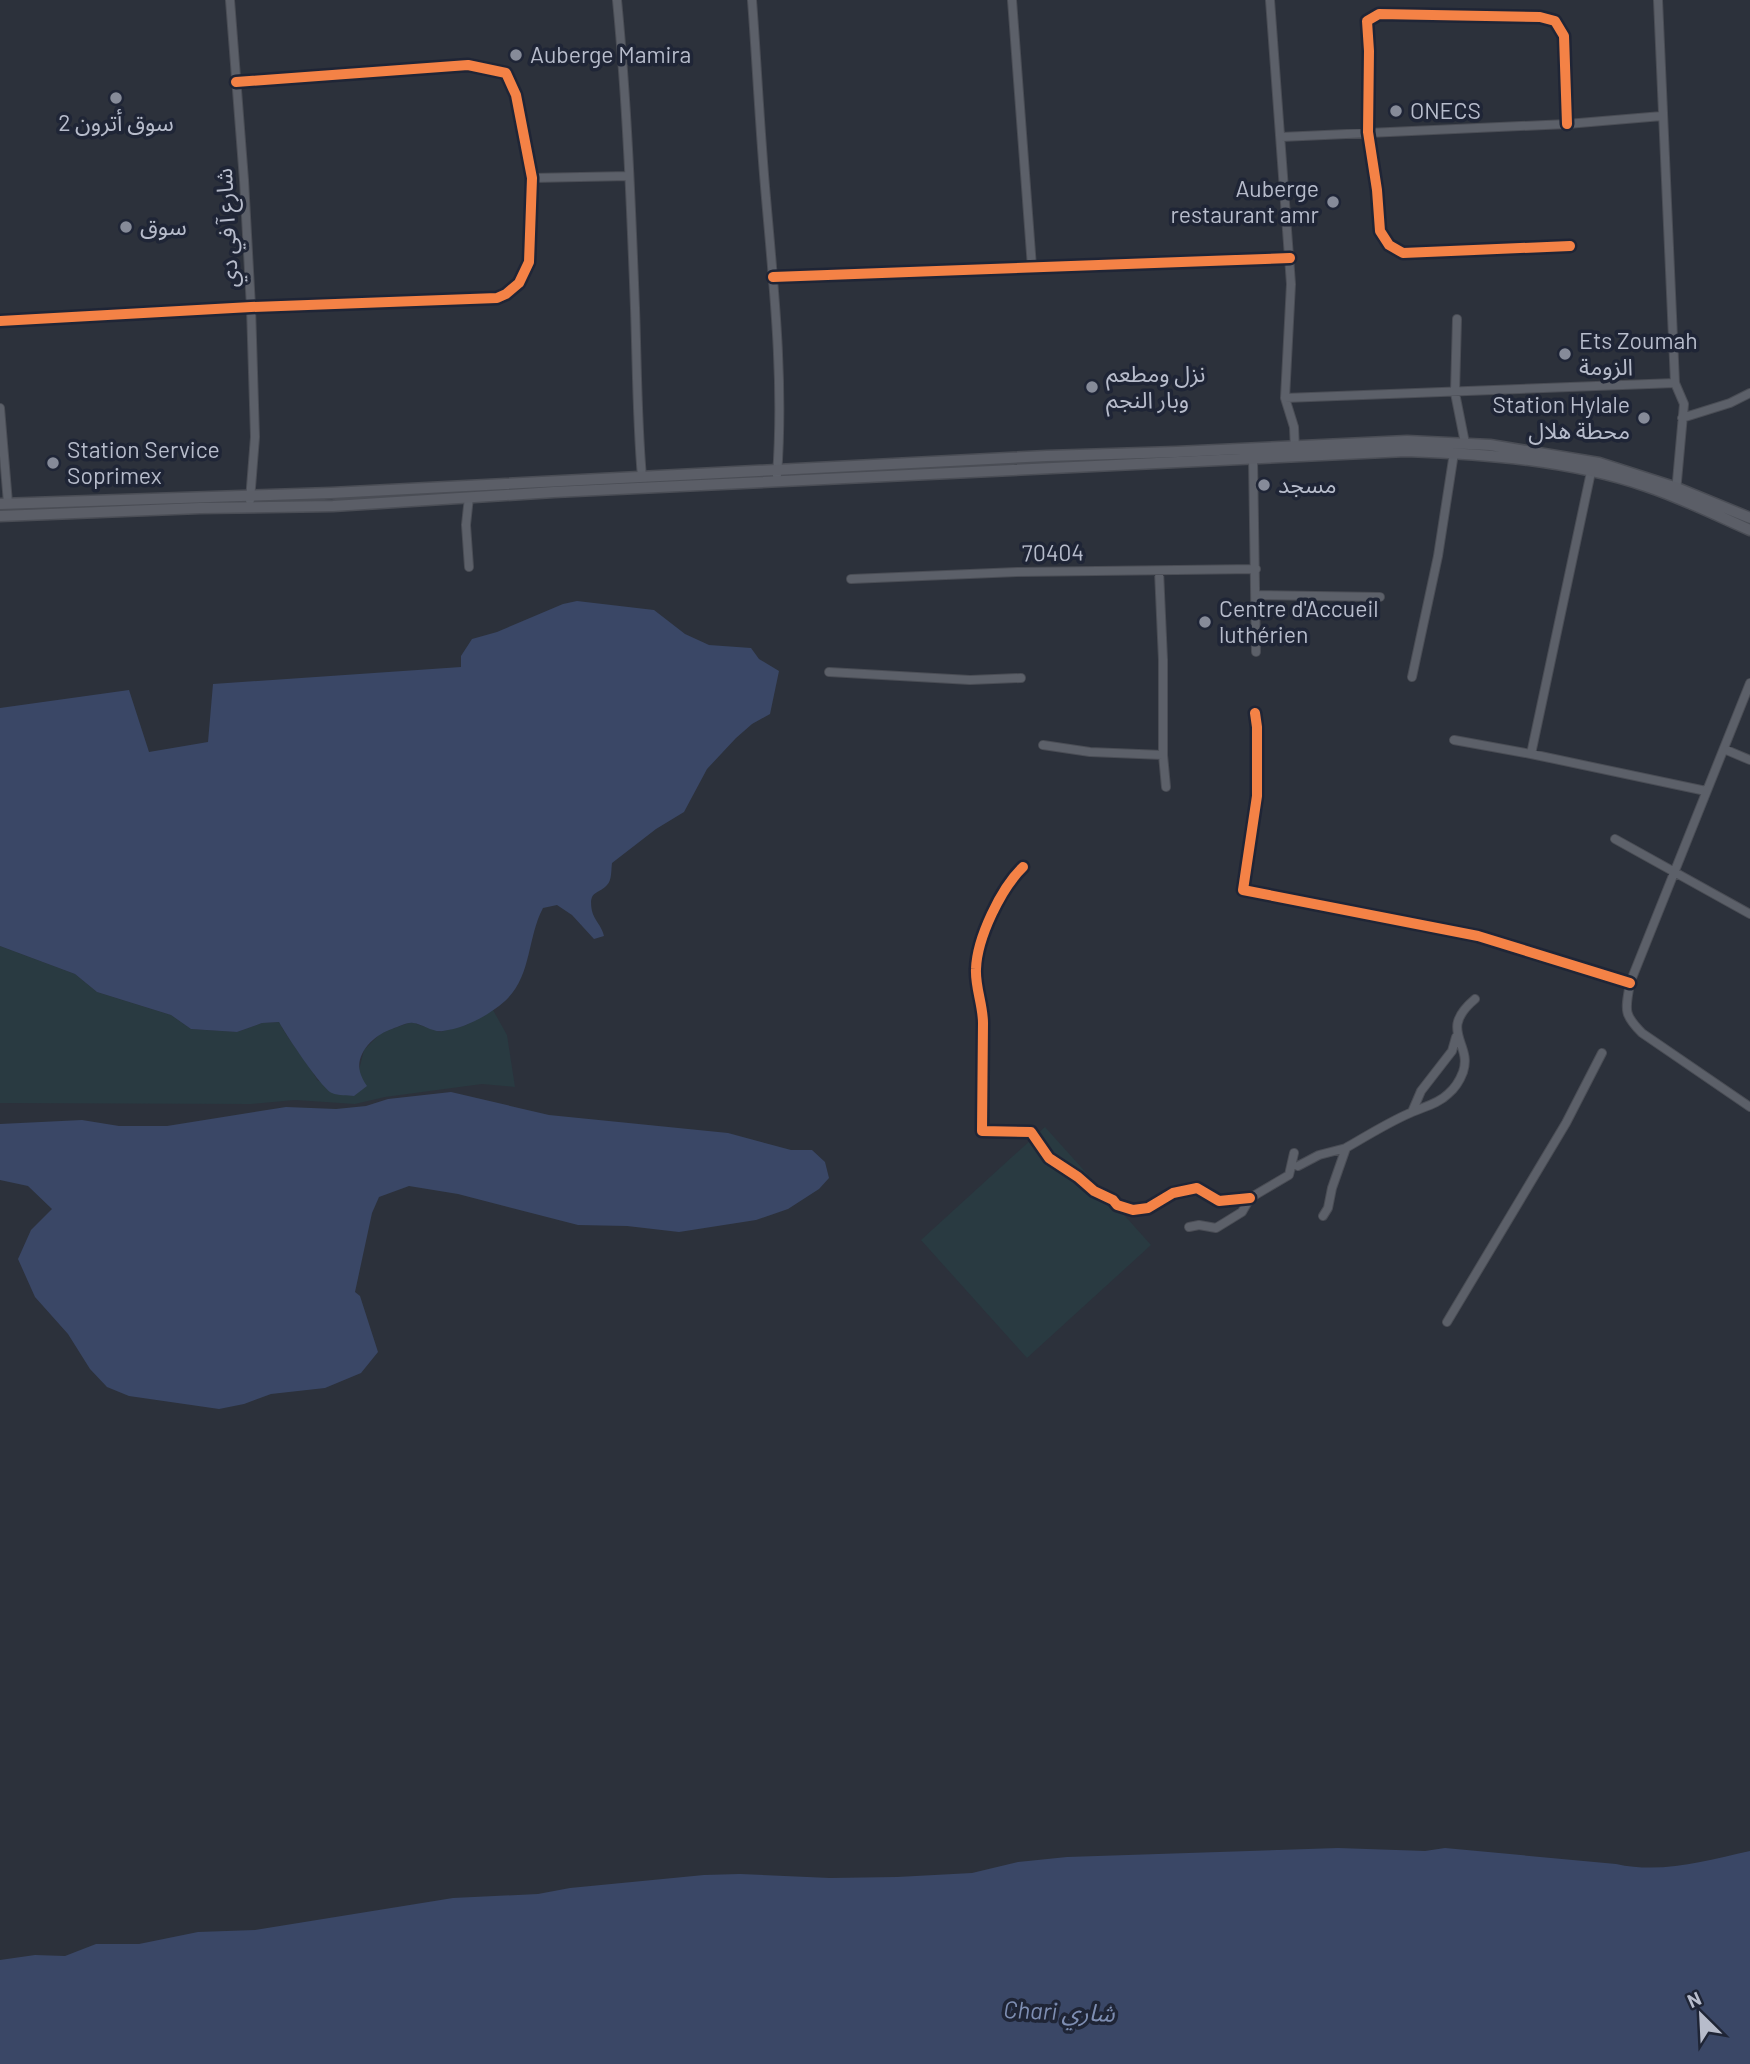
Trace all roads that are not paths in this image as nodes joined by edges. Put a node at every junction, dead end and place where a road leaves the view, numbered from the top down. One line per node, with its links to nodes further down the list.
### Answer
1 (230, 0): 7 (street, شارع آ في دي)
2 (617, 0): 12 (street)
3 (752, 0): 17 (street)
4 (1012, 0): 16 (street)
5 (1270, 0): 11 (street)
6 (1658, 0): 8 (street)
7 (236, 82): 13 (street); 18 (street, شارع آ في دي)
8 (1662, 116): 9 (street); 21 (street)
9 (1567, 124): 10 (street); 10 (street)
10 (1368, 132): 11 (street); 14 (street)
11 (1281, 137): 15 (street)
12 (629, 176): 13 (street); 33 (street)
13 (532, 178): 18 (street)
14 (1570, 246)
15 (1290, 258): 16 (street); 24 (street)
16 (1032, 267): 17 (street)
17 (773, 277): 32 (street)
18 (251, 307): 20 (street); 35 (street, شارع آ في دي)
19 (1457, 319): 22 (street)
20 (0, 321)
21 (1675, 383): 22 (street); 26 (street)
22 (1455, 393): 24 (street); 27 (street)
23 (1750, 393): 26 (street)
24 (1285, 398): 28 (street)
25 (0, 408): 37 (street)
26 (1682, 418): 34 (street)
27 (1465, 443): 28 (main road); 34 (main road)
28 (1295, 451): 29 (main road); 30 (main road); 32 (main road)
29 (1454, 453): 31 (main road); 50 (street)
30 (1253, 458): 32 (main road); 43 (street)
31 (1591, 471): 34 (main road); 57 (street)
32 (777, 475): 33 (main road); 36 (main road)
33 (642, 477): 35 (main road)
34 (1676, 492): 40 (main road); 41 (main road)
35 (250, 496): 37 (main road); 38 (street, شارع آ في دي)
36 (469, 497): 38 (main road); 42 (street)
37 (4, 504)
38 (250, 509): 39 (main road)
39 (0, 516)
40 (1750, 518)
41 (1750, 530)
42 (469, 567)
43 (1256, 569): 44 (street, 70404); 46 (street)
44 (1159, 571): 45 (street, 70404); 58 (street)
45 (851, 579)
46 (1256, 595): 47 (street); 48 (street)
47 (1380, 597)
48 (1256, 652)
49 (829, 672): 51 (street)
50 (1412, 677)
51 (1021, 678)
52 (1750, 684): 56 (street)
53 (1255, 713): 66 (street)
54 (1454, 740): 57 (street)
55 (1043, 745): 58 (street)
56 (1724, 749): 59 (street); 61 (street)
57 (1531, 754): 61 (street)
58 (1163, 755): 60 (street)
59 (1750, 760)
60 (1166, 787)
61 (1706, 791): 64 (street)
62 (1615, 839): 64 (street)
63 (1023, 867): 75 (street)
64 (1674, 872): 65 (street); 66 (street)
65 (1750, 914)
66 (1630, 983): 70 (street)
67 (1475, 999): 68 (street)
68 (1457, 1035): 71 (street); 71 (street)
69 (1602, 1053): 78 (street)
70 (1750, 1107)
71 (1412, 1112): 72 (street)
72 (1343, 1149): 74 (street); 76 (street)
73 (1294, 1153): 75 (street)
74 (1298, 1166)
75 (1250, 1198): 77 (street)
76 (1323, 1216)
77 (1189, 1227)
78 (1447, 1322)

